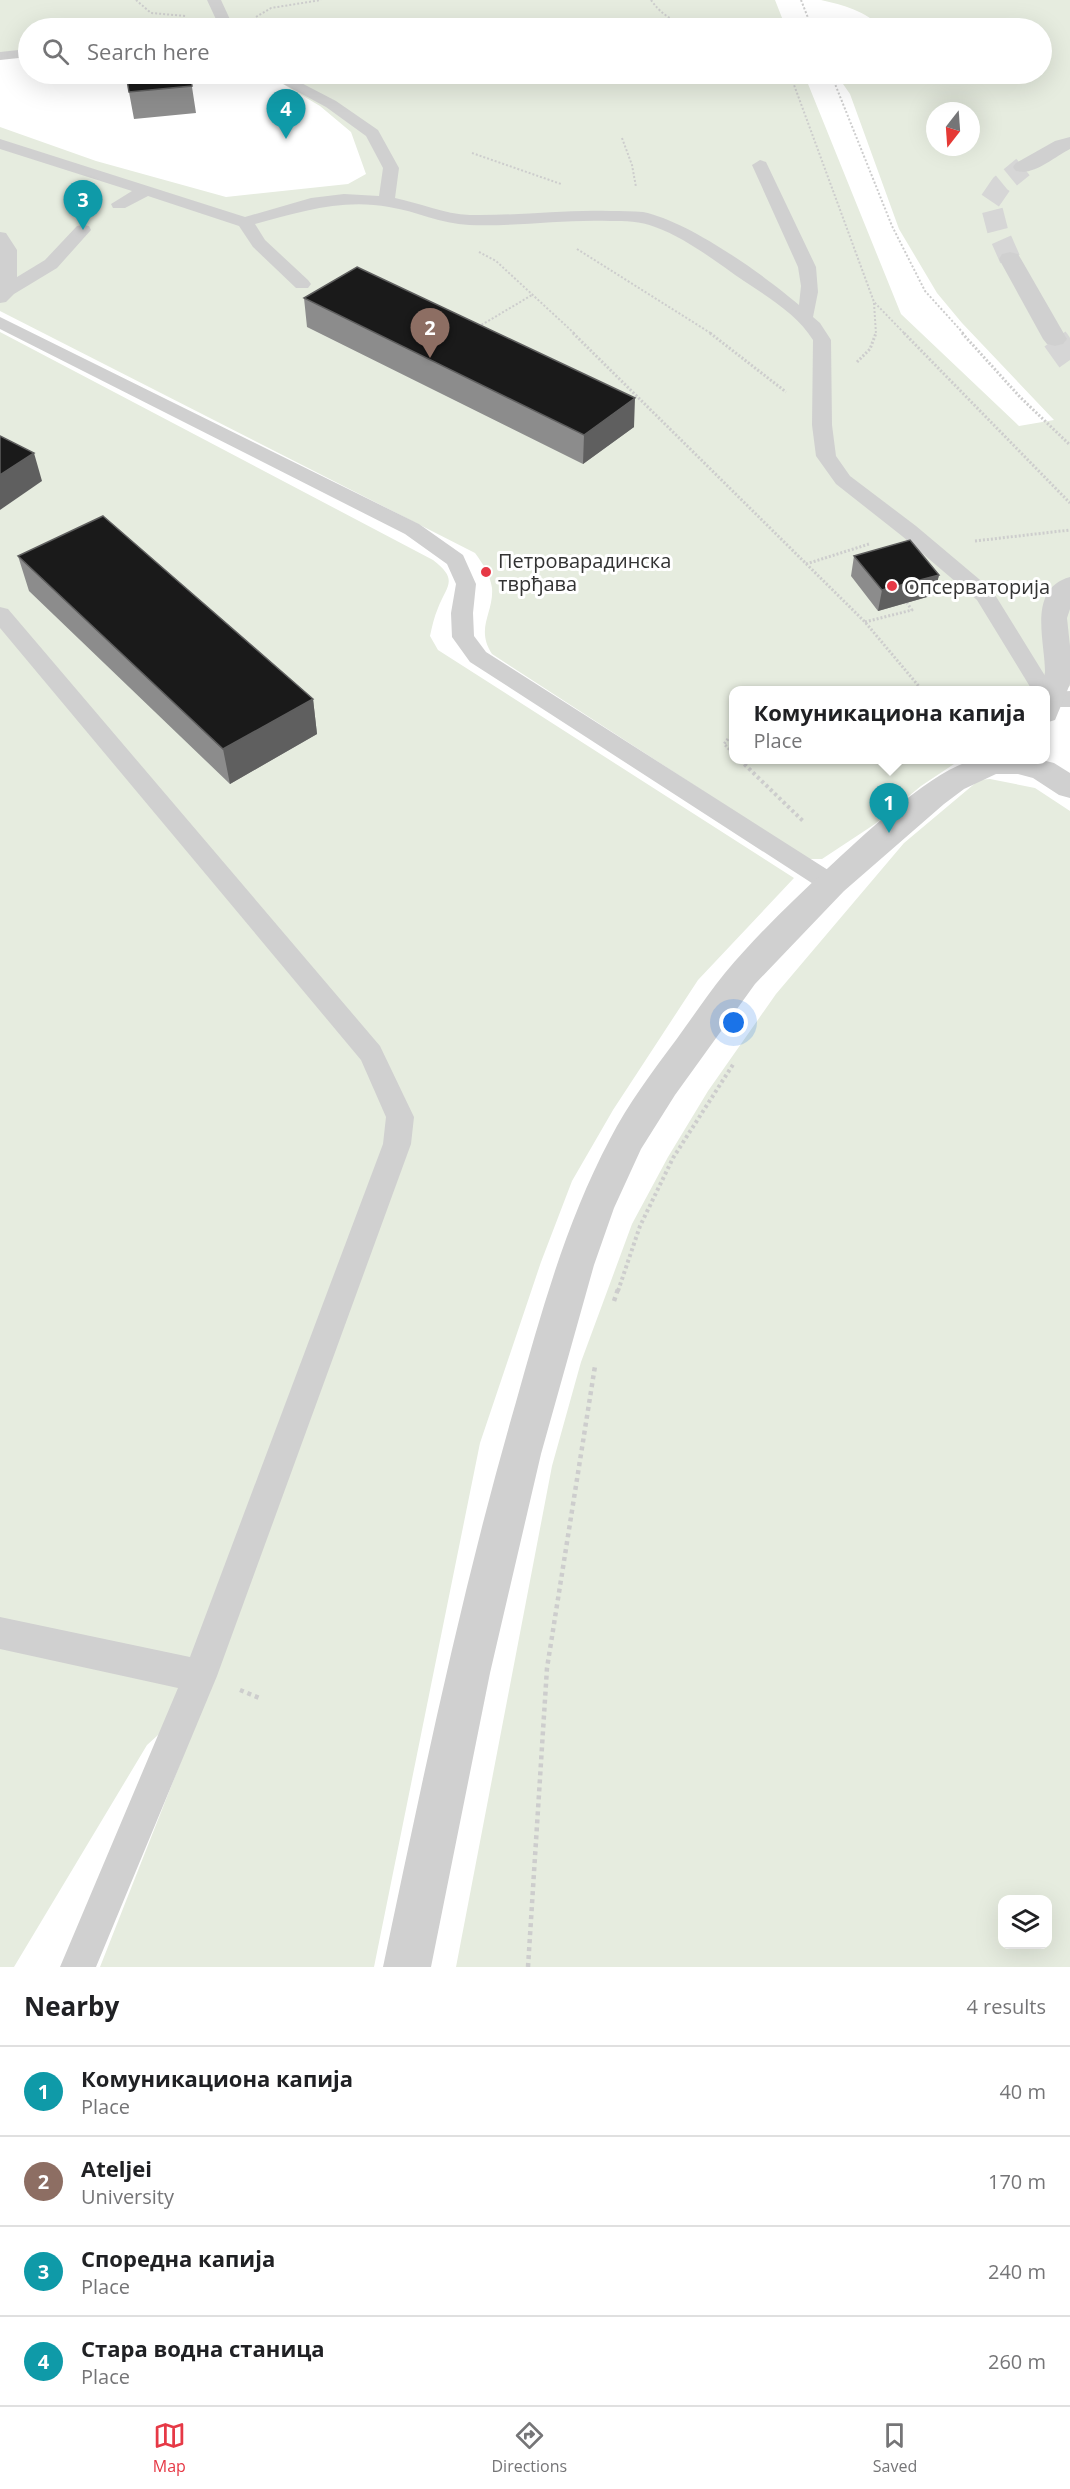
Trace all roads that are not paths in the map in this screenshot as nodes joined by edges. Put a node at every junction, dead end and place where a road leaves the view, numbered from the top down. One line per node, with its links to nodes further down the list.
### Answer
1 (214, 0): 2 (lane)
2 (222, 18)
3 (18, 54): 4 (lane)
4 (0, 56)
5 (292, 84): 11 (lane)
6 (1070, 143): 9 (street)
7 (0, 144): 10 (lane)
8 (760, 165): 19 (lane)
9 (1023, 167)
10 (146, 191): 12 (lane); 13 (lane)
11 (386, 201): 13 (lane); 19 (lane)
12 (119, 204)
13 (245, 222): 17 (lane)
14 (83, 230): 18 (lane)
15 (0, 237): 18 (lane)
16 (1010, 259): 21 (street)
17 (302, 284)
18 (4, 294)
19 (804, 317): 24 (lane)
20 (0, 322): 29 (lane)
21 (1055, 339)
22 (1070, 586): 25 (street)
23 (0, 614): 31 (lane)
24 (1042, 686)
25 (1050, 699)
26 (991, 764): 29 (street)
27 (1032, 764): 28 (street)
28 (1070, 787)
29 (830, 883): 33 (street)
30 (0, 1633): 31 (lane)
31 (200, 1676): 32 (lane)
32 (78, 1967)
33 (407, 1967)

